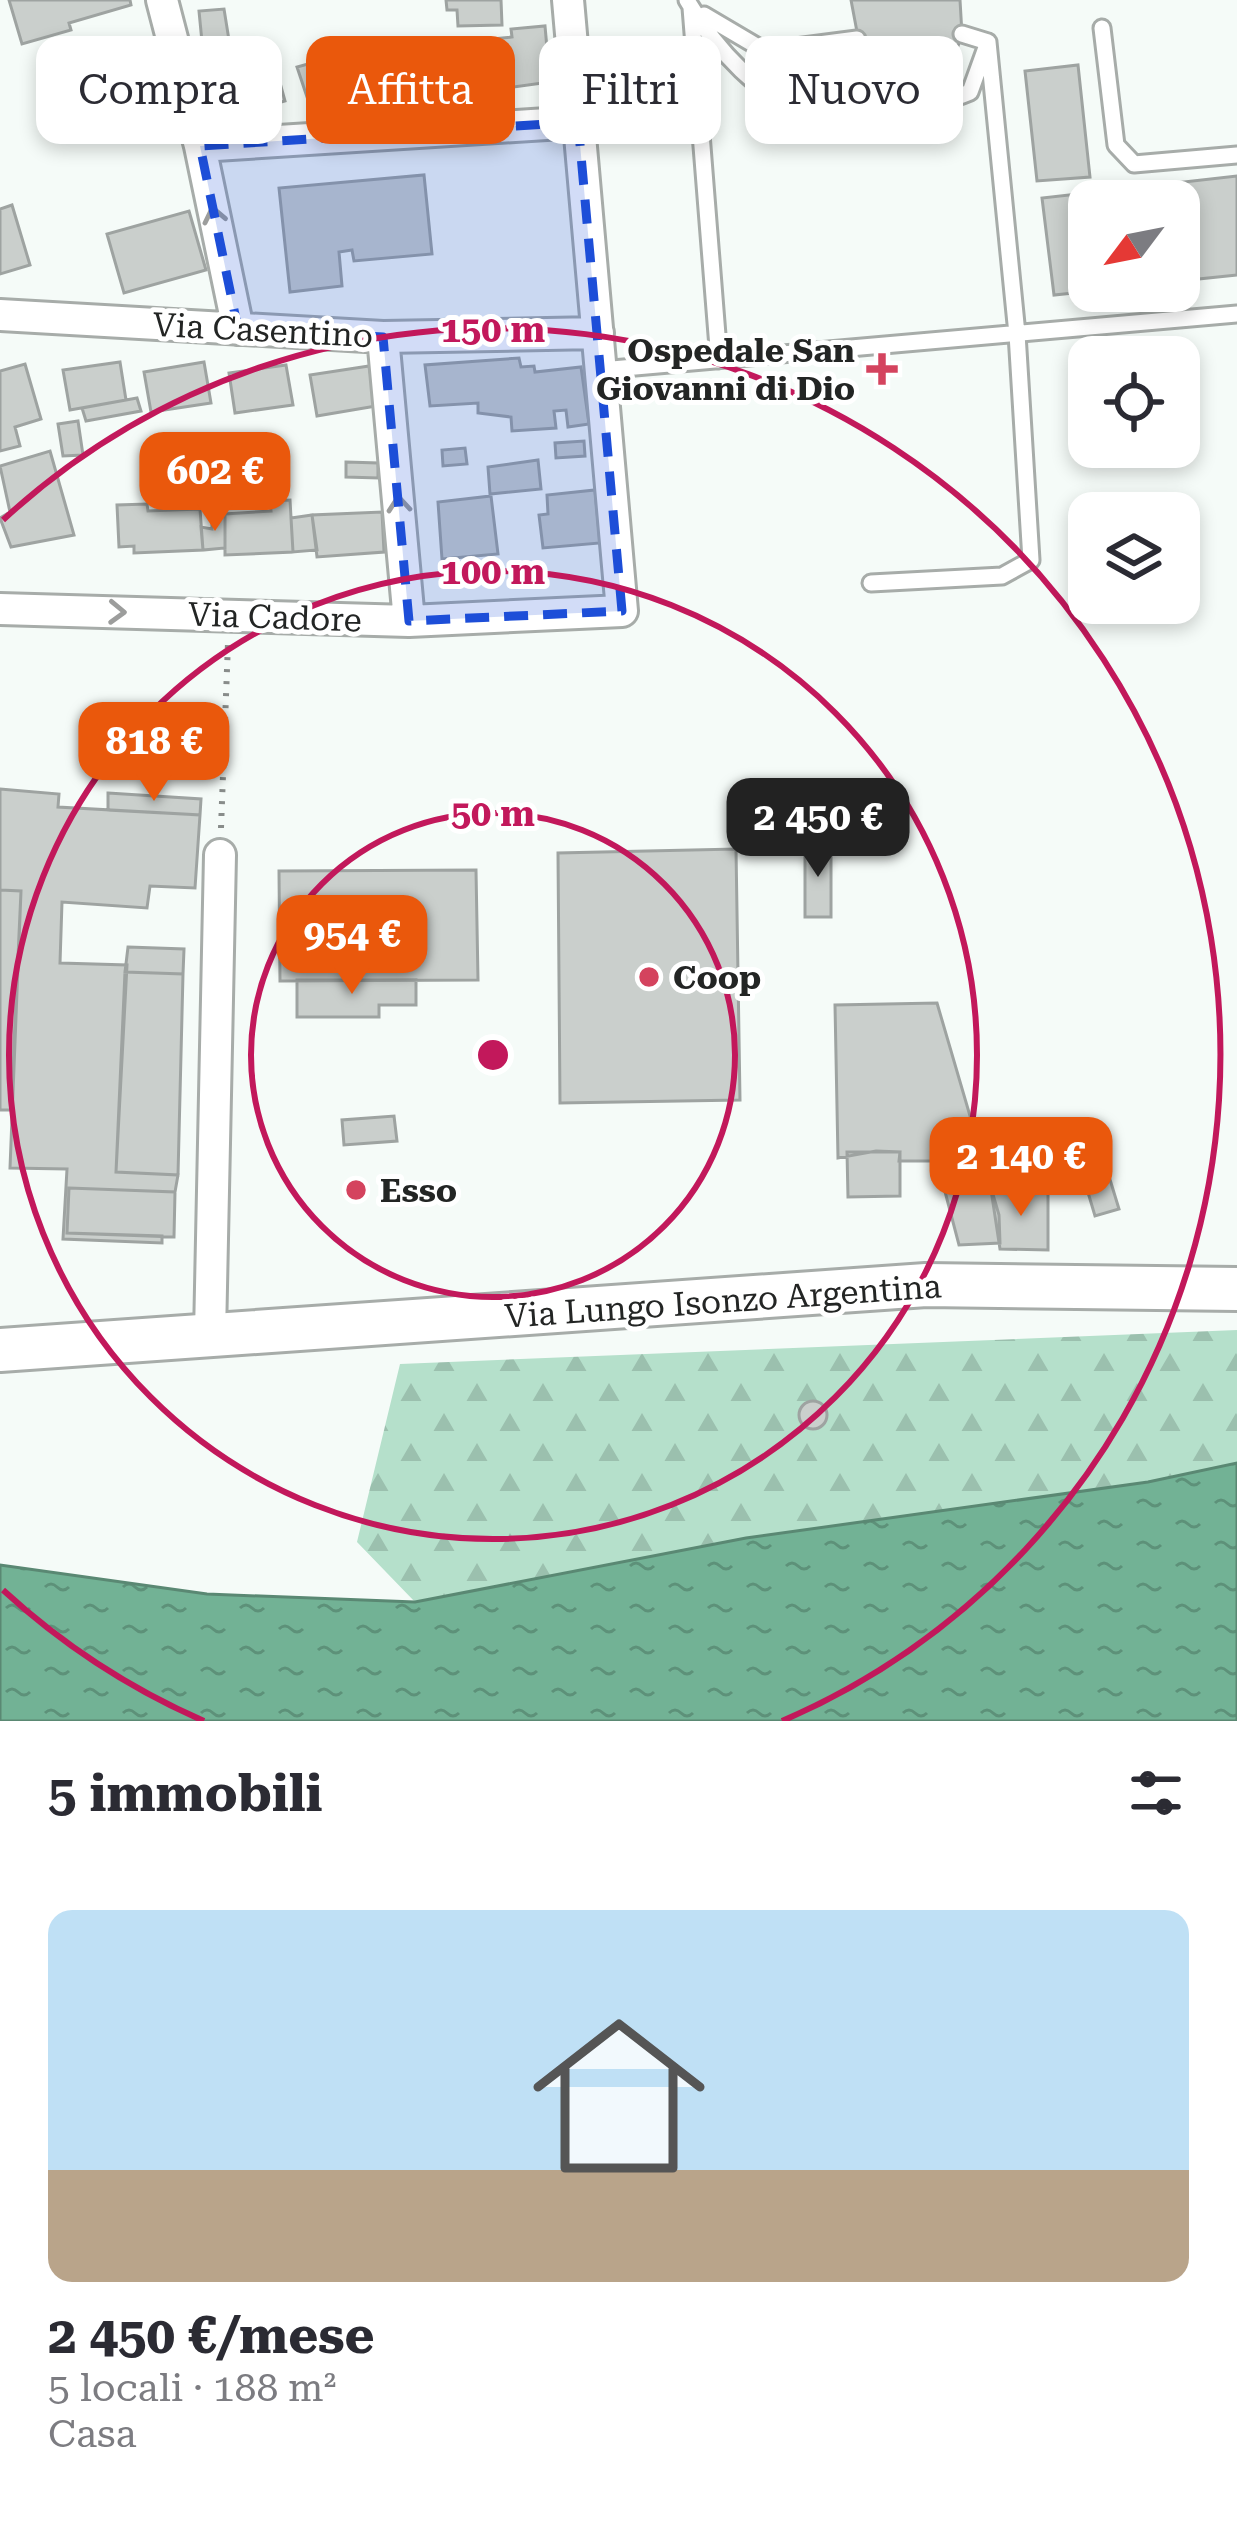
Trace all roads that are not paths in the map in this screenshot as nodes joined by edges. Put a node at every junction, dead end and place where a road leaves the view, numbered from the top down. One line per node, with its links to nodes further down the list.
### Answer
1 (162, 0): 11 (street)
2 (568, 0): 6 (street)
3 (689, 4): 7 (lane); 8 (lane); 19 (lane)
4 (1102, 28): 12 (lane)
5 (962, 34): 8 (lane)
6 (571, 36)
7 (745, 39)
8 (988, 42): 17 (lane)
9 (539, 124): 11 (street)
10 (580, 144): 16 (street)
11 (200, 146): 15 (street, one-way to 11)
12 (1237, 155)
13 (1237, 314): 17 (lane)
14 (0, 315): 15 (street, Via Casentino)
15 (238, 329): 18 (street, Via Casentino)
16 (598, 333): 18 (street, Via Casentino); 20 (street)
17 (1017, 334): 19 (lane); 21 (lane)
18 (383, 337): 23 (street, one-way to 18)
19 (719, 360): 20 (lane)
20 (601, 370): 23 (street, Via Cadore)
21 (871, 583)
22 (0, 609): 23 (street, Via Cadore, one-way to 23)
23 (409, 621)
24 (220, 856): 26 (street)
25 (1237, 1289): 26 (main road, Via Lungo Isonzo Argentina)
26 (210, 1335): 27 (main road, Via Lungo Isonzo Argentina)
27 (0, 1350)

